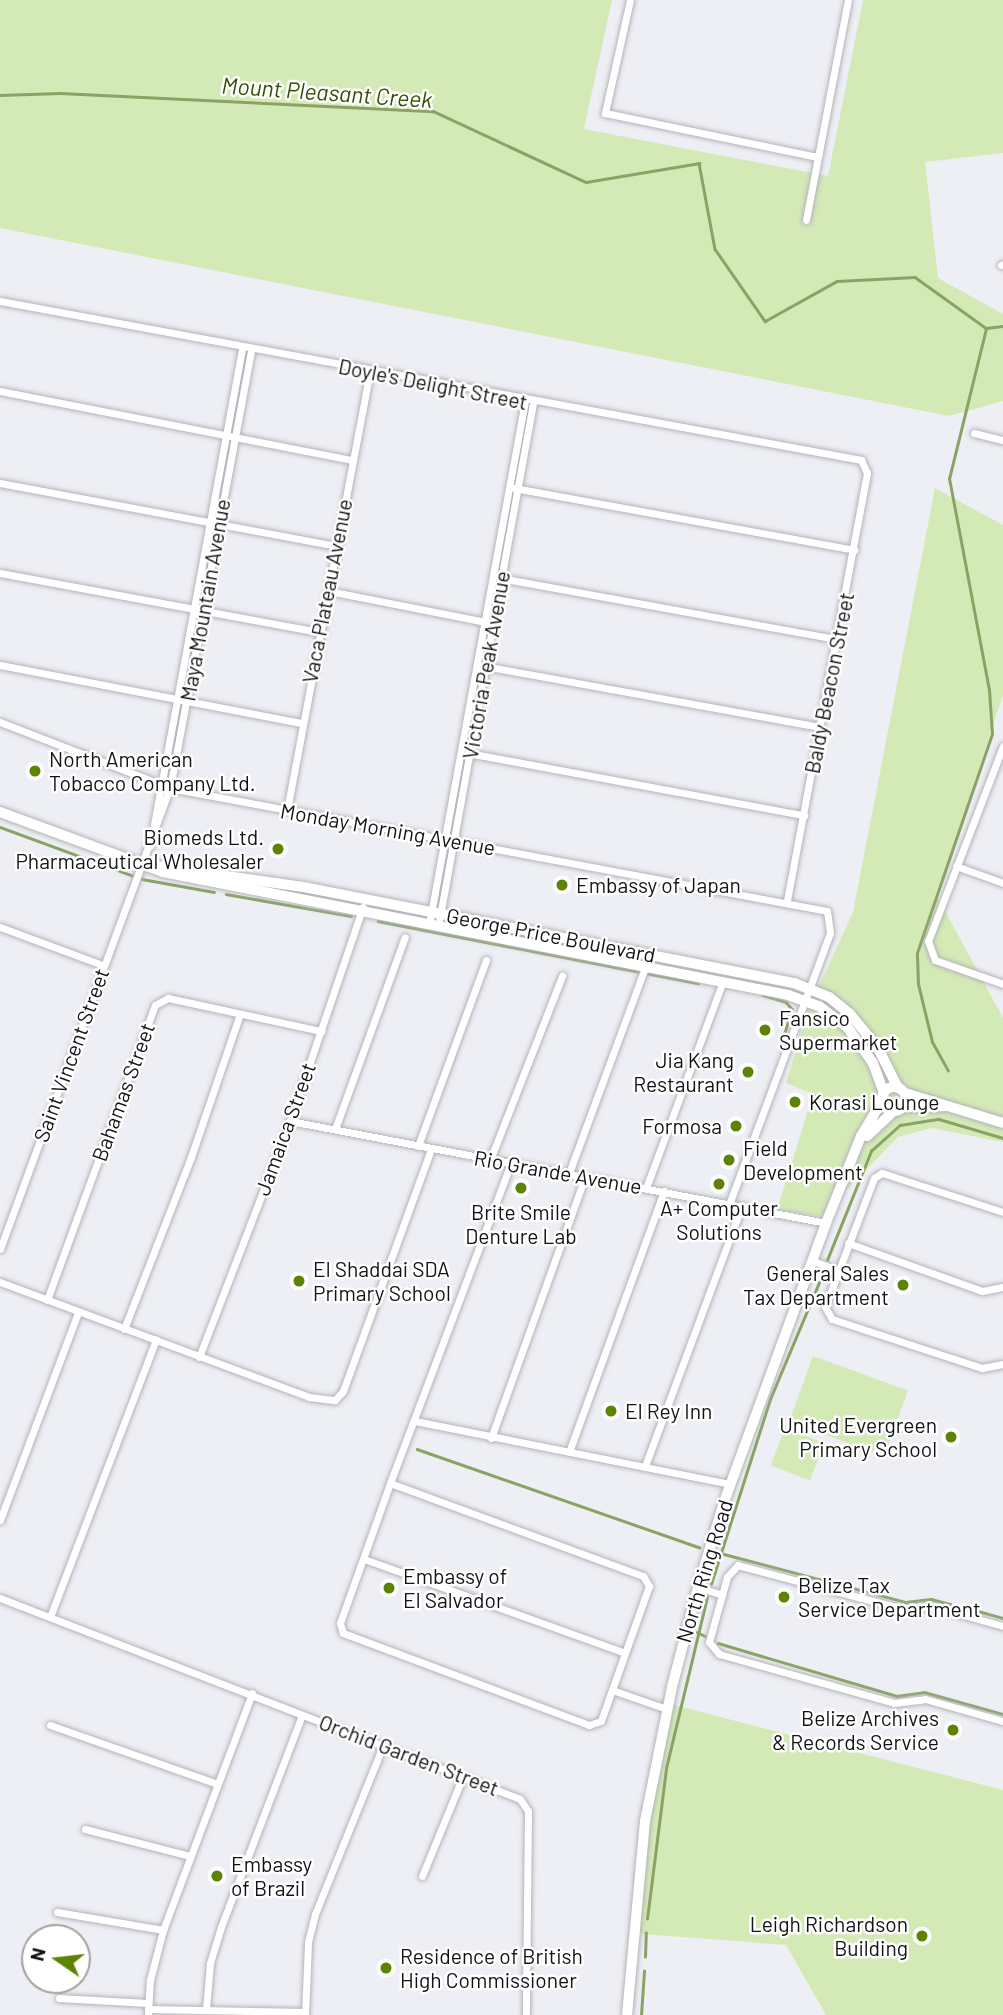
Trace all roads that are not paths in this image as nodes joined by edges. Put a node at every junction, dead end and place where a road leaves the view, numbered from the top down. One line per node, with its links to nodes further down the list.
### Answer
1 (630, 0): 3 (street)
2 (848, 0): 3 (street)
3 (817, 157): 4 (street)
4 (806, 220)
5 (0, 301): 6 (street, Doyle's Delight Street)
6 (242, 349): 7 (street, Doyle's Delight Street); 12 (street, Maya Mountain Avenue)
7 (251, 350): 8 (street, Doyle's Delight Street); 12 (street, Maya Mountain Avenue)
8 (370, 371): 10 (street, Doyle's Delight Street); 14 (street, Vaca Plateau Avenue)
9 (0, 391): 12 (street)
10 (529, 402): 15 (street, Doyle's Delight Street); 17 (street, Victoria Peak Avenue)
11 (974, 433): 13 (street)
12 (231, 437): 14 (street); 18 (street, Maya Mountain Avenue)
13 (1003, 440)
14 (352, 460): 19 (street, Vaca Plateau Avenue)
15 (866, 464): 20 (street, Baldy Beacon Street)
16 (0, 483): 18 (street)
17 (514, 488): 20 (street); 22 (street, Victoria Peak Avenue)
18 (214, 525): 19 (street); 24 (street, Maya Mountain Avenue)
19 (337, 547): 23 (street, Vaca Plateau Avenue)
20 (854, 550): 27 (street, Baldy Beacon Street)
21 (0, 573): 24 (street)
22 (499, 577): 25 (street, Victoria Peak Avenue); 27 (street)
23 (329, 591): 25 (street); 26 (street, Vaca Plateau Avenue)
24 (199, 612): 26 (street); 30 (street, Maya Mountain Avenue)
25 (489, 623): 29 (street, Victoria Peak Avenue)
26 (319, 632): 32 (street, Vaca Plateau Avenue)
27 (836, 639): 33 (street, Baldy Beacon Street)
28 (0, 665): 30 (street)
29 (483, 666): 33 (street); 35 (street, Victoria Peak Avenue)
30 (182, 700): 32 (street); 36 (street, Maya Mountain Avenue)
31 (0, 722): 36 (street, Monday Morning Avenue)
32 (302, 723): 37 (street, Vaca Plateau Avenue)
33 (821, 727): 39 (street, Baldy Beacon Street)
34 (1003, 746): 43 (street)
35 (466, 752): 39 (street); 40 (street, Victoria Peak Avenue)
36 (166, 787): 37 (street, Monday Morning Avenue); 41 (street, Maya Mountain Avenue)
37 (287, 810): 40 (street, Monday Morning Avenue)
38 (0, 811): 41 (main road, George Price Boulevard)
39 (804, 815): 46 (street, Baldy Beacon Street)
40 (449, 841): 46 (street, Monday Morning Avenue); 48 (street, Victoria Peak Avenue)
41 (142, 862): 42 (main road, George Price Boulevard); 55 (street, Saint Vincent Street)
42 (156, 866): 45 (main road, George Price Boulevard); 47 (main road, George Price Boulevard)
43 (956, 866): 44 (street); 59 (street)
44 (1003, 883)
45 (364, 899): 47 (street, Jamaica Street); 48 (main road, George Price Boulevard)
46 (786, 901): 60 (street, Monday Morning Avenue)
47 (363, 912): 49 (main road, George Price Boulevard); 63 (street, Jamaica Street)
48 (436, 913): 49 (street, Victoria Peak Avenue); 52 (main road, George Price Boulevard)
49 (434, 926): 53 (main road, George Price Boulevard)
50 (0, 927): 55 (street)
51 (405, 937): 72 (street)
52 (590, 942): 53 (main road); 60 (main road, George Price Boulevard)
53 (588, 955): 58 (main road, George Price Boulevard)
54 (486, 960): 73 (street)
55 (103, 965): 87 (street, Saint Vincent Street)
56 (645, 968): 78 (street)
57 (562, 976): 76 (street)
58 (723, 981): 61 (main road, George Price Boulevard); 80 (street)
59 (1003, 984)
60 (809, 988): 61 (street); 64 (main road, George Price Boulevard)
61 (804, 1000): 64 (main road, George Price Boulevard); 82 (street)
62 (240, 1014): 63 (street, Bahamas Street); 92 (street, Bahamas Street); 94 (street)
63 (321, 1031): 70 (street, Jamaica Street)
64 (859, 1032): 65 (main road, George Price Boulevard); 66 (main road, George Price Boulevard)
65 (901, 1091): 66 (main road); 67 (main road); 68 (main road)
66 (883, 1097): 69 (main road); 74 (main road, North Ring Road)
67 (952, 1105): 68 (main road); 71 (main road)
68 (904, 1107): 69 (main road, North Ring Road)
69 (893, 1112): 74 (main road, North Ring Road)
70 (290, 1121): 72 (street, Rio Grande Avenue); 96 (street, Jamaica Street)
71 (1003, 1124)
72 (335, 1129): 73 (street, Rio Grande Avenue)
73 (418, 1146): 75 (street, Rio Grande Avenue)
74 (858, 1146): 85 (main road, North Ring Road)
75 (431, 1149): 76 (street, Rio Grande Avenue); 96 (street)
76 (490, 1160): 77 (street, Rio Grande Avenue)
77 (510, 1165): 78 (street, Rio Grande Avenue); 98 (street)
78 (569, 1173): 79 (street, Rio Grande Avenue)
79 (586, 1177): 80 (street, Rio Grande Avenue); 99 (street)
80 (646, 1188): 81 (street, Rio Grande Avenue)
81 (664, 1191): 82 (street, Rio Grande Avenue); 100 (street)
82 (730, 1202): 83 (street, Rio Grande Avenue)
83 (742, 1205): 85 (street, Rio Grande Avenue); 101 (street)
84 (1003, 1212): 86 (street)
85 (826, 1223): 88 (main road, North Ring Road)
86 (848, 1242): 89 (street); 91 (street)
87 (0, 1249)
88 (813, 1261): 89 (street); 103 (main road, North Ring Road)
89 (838, 1270): 97 (street)
90 (1, 1285): 92 (street)
91 (1003, 1287)
92 (47, 1300): 93 (street)
93 (78, 1312): 94 (street); 104 (street)
94 (124, 1329): 95 (street)
95 (156, 1340): 96 (street); 109 (street)
96 (199, 1357)
97 (1003, 1364)
98 (415, 1421): 99 (street); 102 (street)
99 (491, 1438): 100 (street)
100 (569, 1452): 101 (street)
101 (645, 1466): 103 (street)
102 (390, 1483): 105 (street); 111 (street)
103 (731, 1484): 106 (main road, North Ring Road)
104 (0, 1520)
105 (365, 1559): 111 (street); 112 (street)
106 (698, 1587): 107 (street); 114 (main road, North Ring Road)
107 (722, 1595): 110 (street); 116 (street)
108 (0, 1598): 109 (street, Orchid Garden Street)
109 (50, 1616): 113 (street, Orchid Garden Street)
110 (1003, 1626)
111 (625, 1653): 112 (street)
112 (612, 1690): 114 (street)
113 (252, 1693): 115 (street, Orchid Garden Street); 120 (street)
114 (667, 1709): 131 (main road, North Ring Road)
115 (302, 1715): 118 (street, Orchid Garden Street); 127 (street)
116 (1003, 1721)
117 (50, 1724): 120 (street)
118 (383, 1746): 119 (street, Orchid Garden Street); 129 (street)
119 (463, 1776): 123 (street); 130 (street, Orchid Garden Street)
120 (218, 1784): 122 (street)
121 (85, 1829): 122 (street)
122 (190, 1856): 125 (street)
123 (422, 1876)
124 (57, 1912): 125 (street)
125 (163, 1930): 128 (street)
126 (58, 1998): 128 (street)
127 (206, 2008): 128 (street); 129 (street)
128 (148, 2009)
129 (305, 2014)
130 (526, 2015)
131 (627, 2015)

